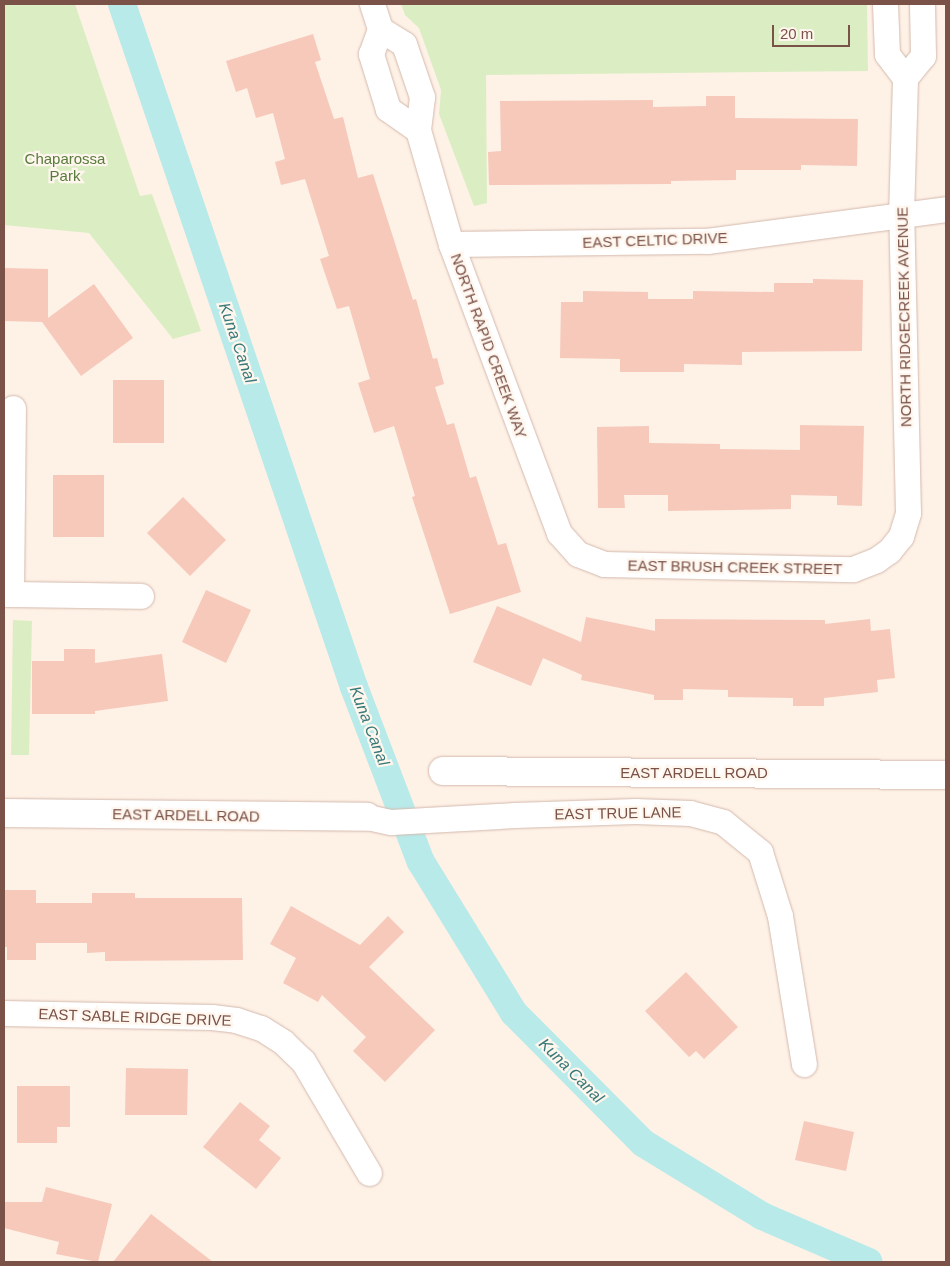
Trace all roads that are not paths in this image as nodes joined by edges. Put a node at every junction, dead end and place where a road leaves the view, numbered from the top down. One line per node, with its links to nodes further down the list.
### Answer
1 (372, 4): 4 (street)
2 (885, 4): 5 (street)
3 (922, 4): 5 (street)
4 (380, 29): 6 (street, NORTH RAPID CREEK WAY); 6 (street)
5 (905, 78): 8 (street, NORTH RIDGECREEK AVENUE)
6 (418, 130): 9 (street, NORTH RAPID CREEK WAY)
7 (946, 209): 8 (street, EAST CELTIC DRIVE)
8 (901, 215): 9 (street, EAST CELTIC DRIVE); 11 (street, NORTH RIDGECREEK AVENUE)
9 (451, 244): 12 (street, NORTH RAPID CREEK WAY)
10 (13, 408): 13 (street)
11 (889, 551): 12 (street, EAST BRUSH CREEK STREET)
12 (578, 554)
13 (7, 594): 14 (street)
14 (140, 596)
15 (442, 771): 16 (street, EAST ARDELL ROAD)
16 (946, 775)
17 (4, 813): 18 (street, EAST ARDELL ROAD)
18 (379, 819): 20 (street, EAST TRUE LANE)
19 (4, 1013): 21 (street, EAST SABLE RIDGE DRIVE)
20 (804, 1064)
21 (369, 1174)

